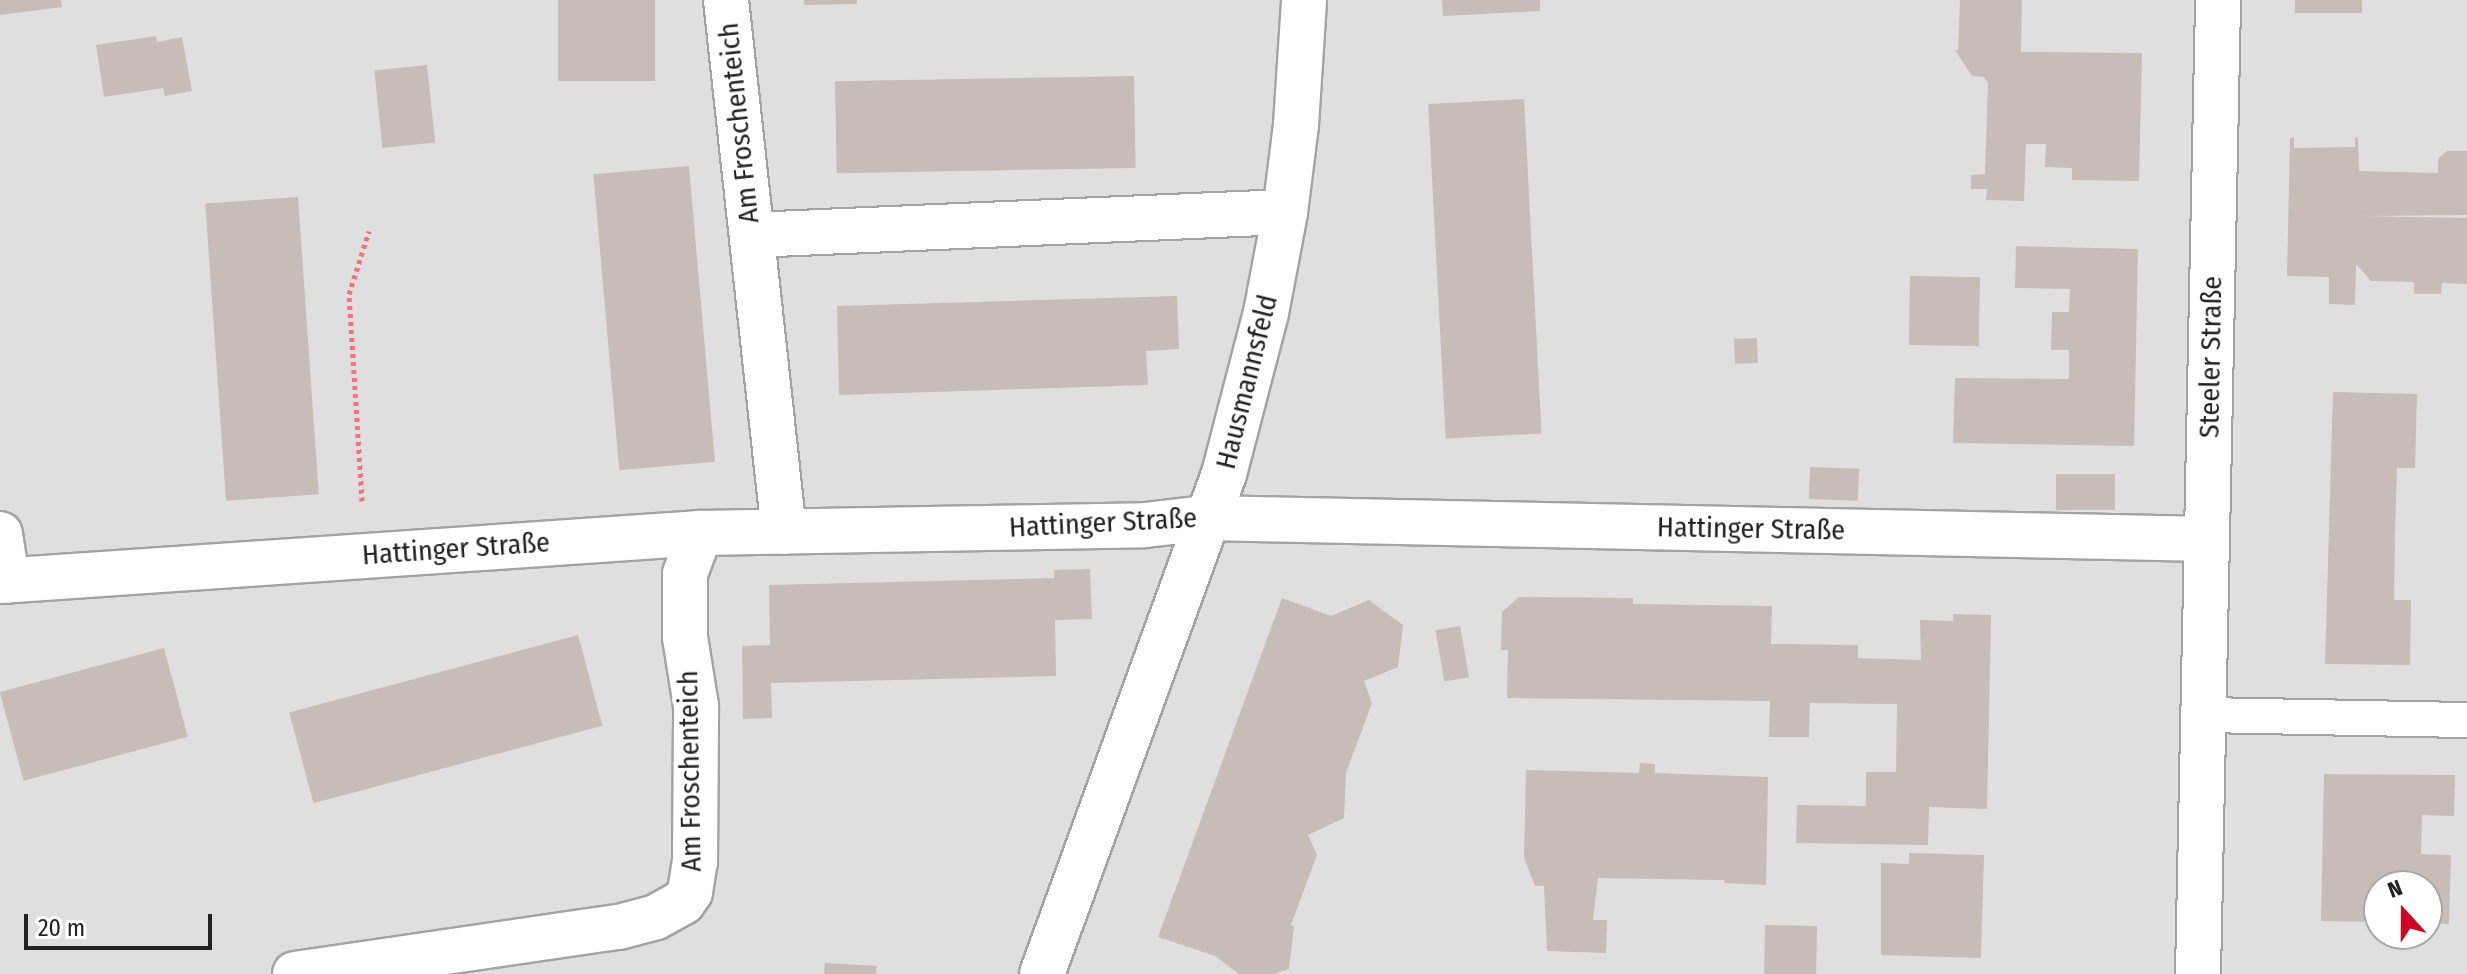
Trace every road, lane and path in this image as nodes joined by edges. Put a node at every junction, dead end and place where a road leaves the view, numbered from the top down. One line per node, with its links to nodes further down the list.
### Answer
1 (726, 0): 6 (street, Am Froschenteich)
2 (1304, 0): 4 (street, Hausmannsfeld)
3 (2218, 0): 11 (street, Steeler Straße)
4 (1285, 212): 6 (street); 7 (street, Hausmannsfeld)
5 (369, 231): 12 (path)
6 (752, 235): 8 (street, Am Froschenteich)
7 (1206, 518): 8 (street, Hattinger Straße); 11 (street, Hattinger Straße); 17 (street, Hausmannsfeld)
8 (784, 532): 9 (street, Hattinger Straße)
9 (700, 533): 12 (street, Hattinger Straße); 16 (street, Am Froschenteich)
10 (0, 534): 13 (street)
11 (2207, 539): 14 (street, Steeler Straße)
12 (366, 554): 13 (street, Hattinger Straße)
13 (3, 580)
14 (2204, 715): 15 (lane); 18 (street, Steeler Straße)
15 (2467, 720)
16 (295, 974)
17 (1042, 974)
18 (2198, 974)

